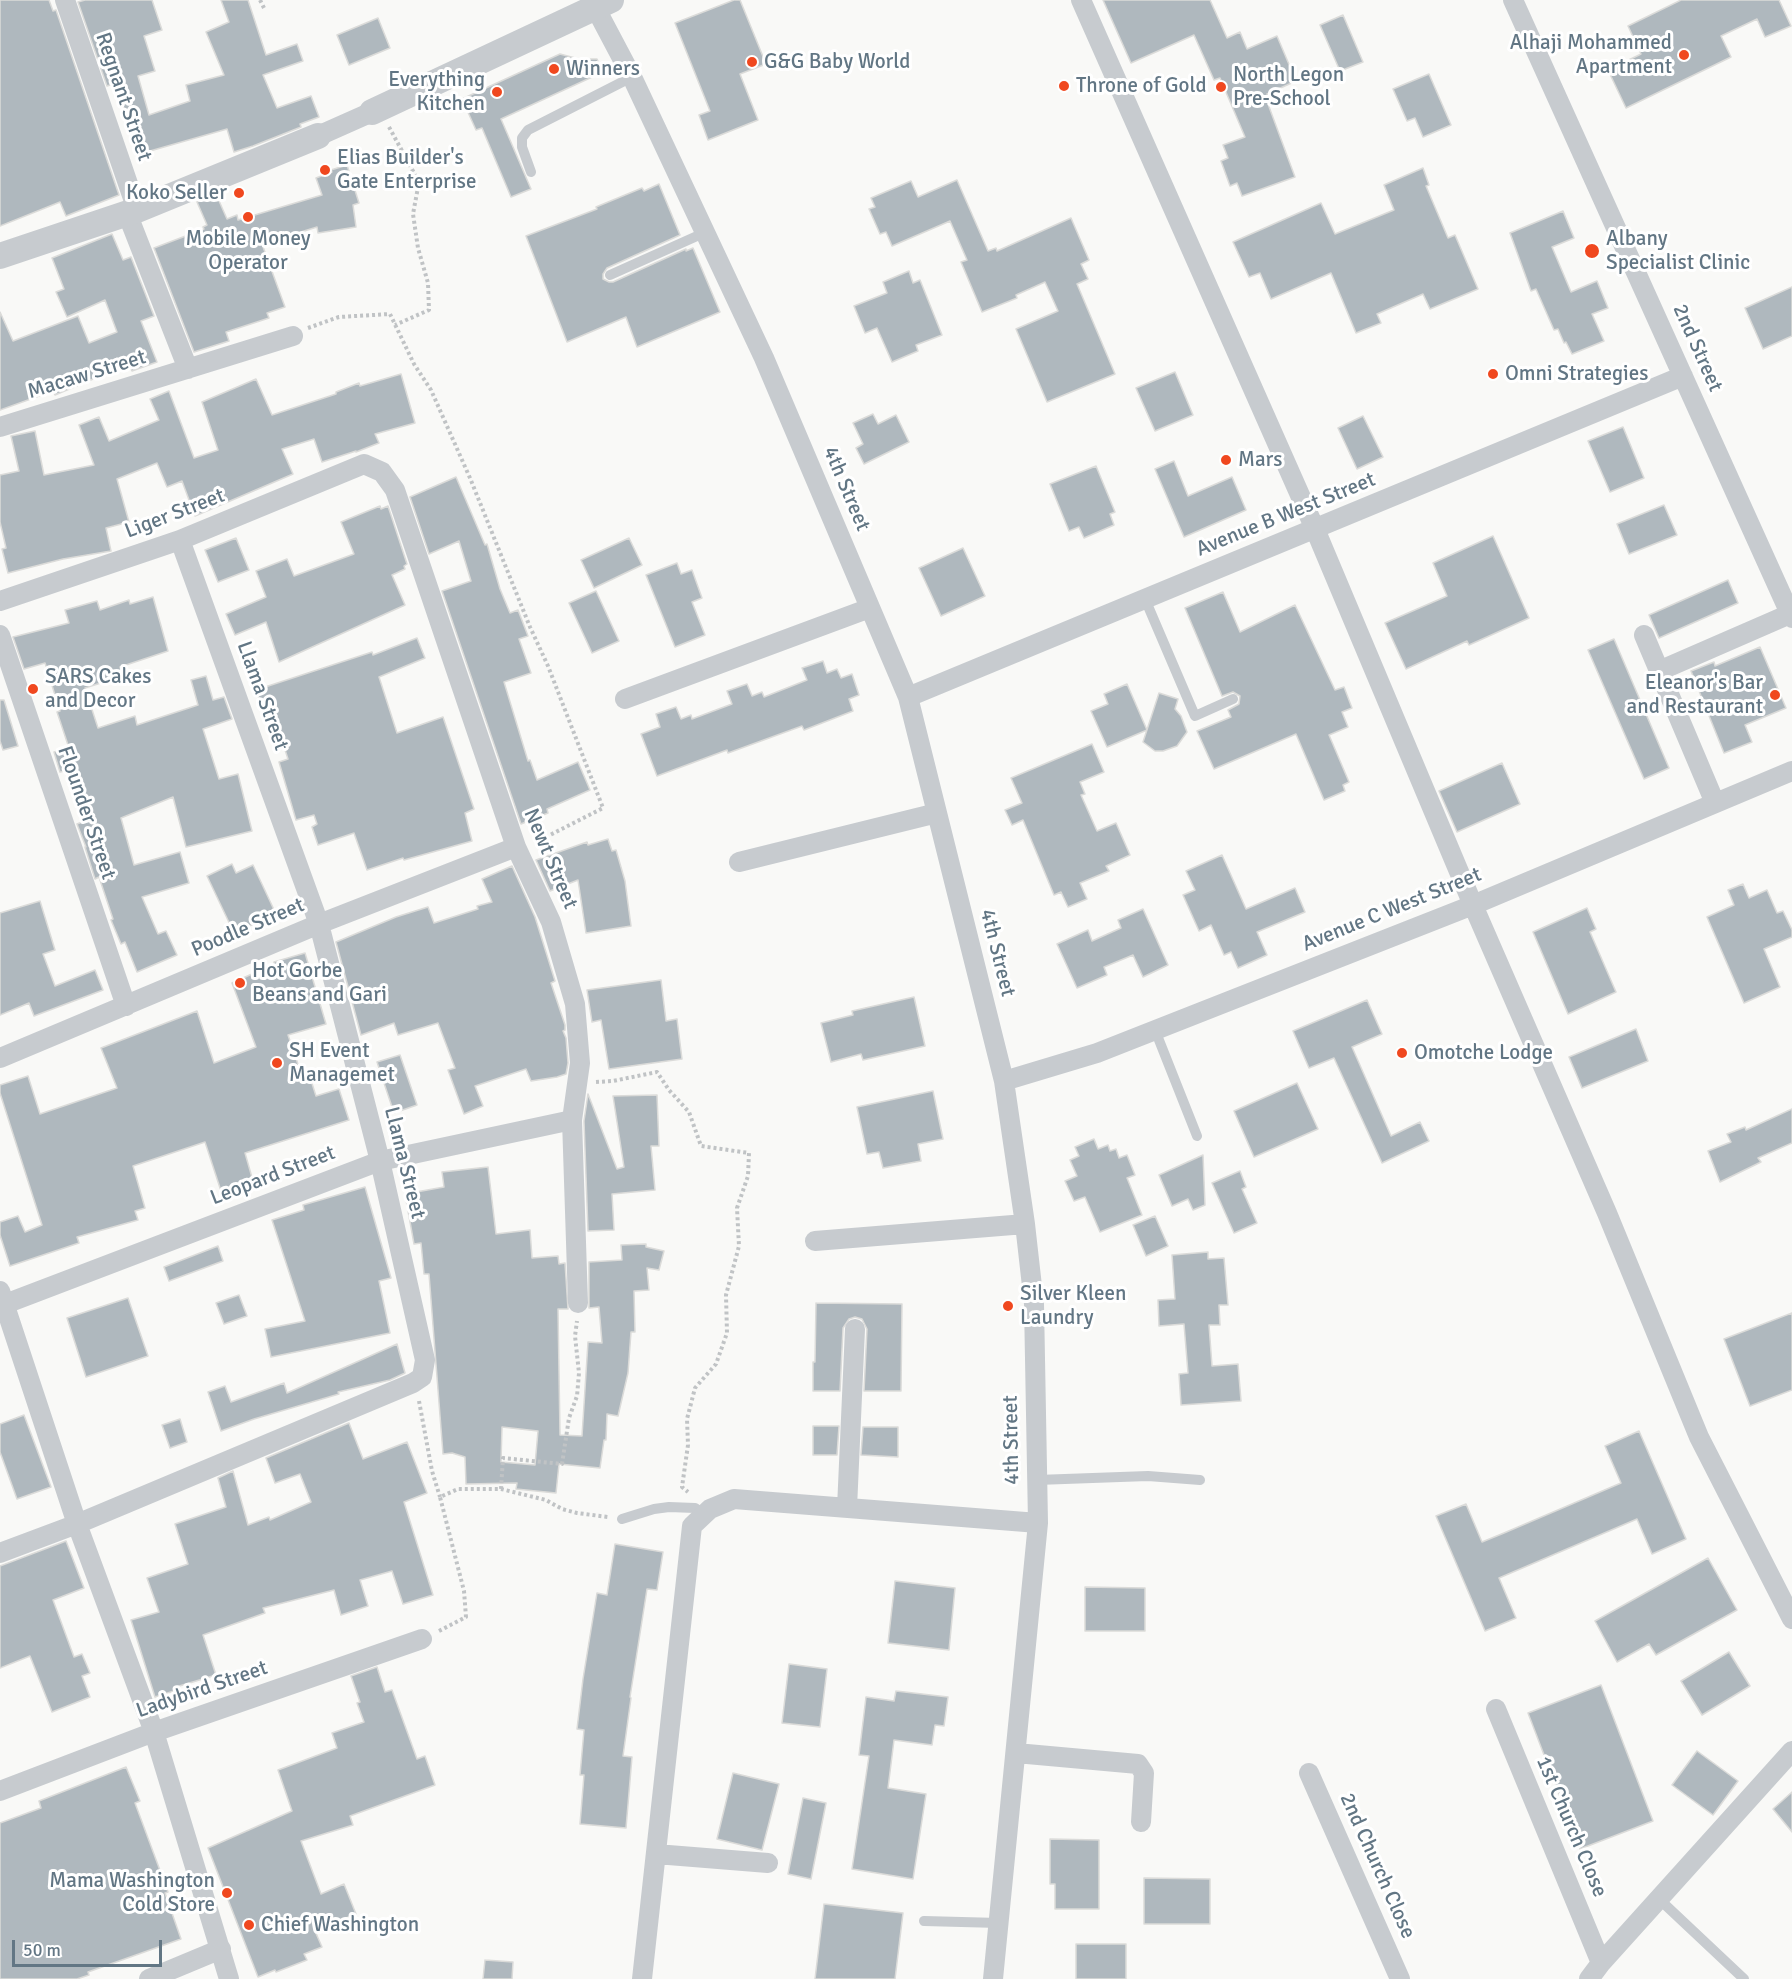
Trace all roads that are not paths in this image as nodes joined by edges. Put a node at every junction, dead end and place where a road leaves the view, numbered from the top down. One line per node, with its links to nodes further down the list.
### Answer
1 (65, 0): 9 (street, Regnant Street)
2 (1081, 0): 18 (street)
3 (1513, 0): 15 (street, 2nd Street)
4 (603, 3): 5 (street, 4th Street); 6 (street)
5 (632, 76): 8 (lane); 10 (street, 4th Street)
6 (376, 110): 7 (street)
7 (318, 136): 9 (street)
8 (531, 172)
9 (132, 211): 11 (street); 14 (street)
10 (706, 232): 12 (lane); 22 (street, 4th Street)
11 (0, 256)
12 (610, 275)
13 (293, 336): 14 (street, Macaw Street)
14 (188, 369): 16 (street, Macaw Street)
15 (1683, 376): 18 (street, Avenue B West Street); 23 (street, 2nd Street)
16 (0, 427)
17 (364, 464): 19 (street, Liger Street); 33 (street, Newt Street)
18 (1315, 529): 20 (street, Avenue B West Street); 35 (street)
19 (180, 540): 21 (street, Liger Street); 36 (street, Llama Street)
20 (1145, 599): 27 (street, Avenue B West Street); 29 (lane)
21 (0, 600)
22 (870, 608): 27 (street, 4th Street); 28 (street)
23 (1791, 616): 26 (street)
24 (0, 635): 37 (street, Flounder Street)
25 (1644, 635): 26 (street)
26 (1659, 671): 31 (street)
27 (908, 697): 32 (street, 4th Street)
28 (625, 699)
29 (1233, 699)
30 (1792, 771): 31 (street, Avenue C West Street)
31 (1715, 803): 35 (street, Avenue C West Street)
32 (937, 813): 34 (street); 40 (street, 4th Street)
33 (518, 851): 36 (street, Poodle Street); 41 (street, Newt Street)
34 (739, 862)
35 (1473, 905): 38 (street, Avenue C West Street); 57 (street)
36 (319, 924): 37 (street, Poodle Street); 43 (street, Llama Street)
37 (126, 1006): 39 (street, Poodle Street)
38 (1155, 1030): 40 (street, Avenue C West Street); 42 (lane)
39 (0, 1058)
40 (1004, 1081): 44 (street, 4th Street)
41 (572, 1120): 43 (street, Leopard Street); 47 (street, Newt Street)
42 (1197, 1136)
43 (380, 1161): 46 (street, Leopard Street); 55 (street, Llama Street)
44 (1025, 1224): 45 (street); 49 (street, 4th Street)
45 (815, 1241)
46 (1, 1301): 55 (street)
47 (578, 1303)
48 (855, 1329): 51 (street)
49 (1037, 1480): 50 (lane); 54 (street, 4th Street)
50 (1200, 1480)
51 (847, 1508): 52 (street); 54 (street)
52 (707, 1512): 53 (lane); 67 (street)
53 (622, 1519)
54 (1038, 1523): 63 (street, 4th Street)
55 (77, 1524): 56 (street); 61 (street)
56 (0, 1553)
57 (1786, 1595): 58 (street)
58 (1792, 1619)
59 (422, 1639): 61 (street, Ladybird Street)
60 (1496, 1710): 73 (street, 1st Church Close)
61 (154, 1732): 65 (street, Ladybird Street); 72 (street)
62 (1792, 1751): 69 (street)
63 (1016, 1753): 66 (street); 71 (street, 4th Street)
64 (1309, 1773): 78 (street, 2nd Church Close)
65 (0, 1791)
66 (1141, 1822)
67 (656, 1854): 68 (street); 76 (street)
68 (768, 1863)
69 (1659, 1899): 73 (street); 80 (lane)
70 (924, 1921): 71 (lane)
71 (999, 1923): 77 (street, 4th Street)
72 (221, 1949): 74 (street); 75 (street)
73 (1601, 1963): 79 (street)
74 (150, 1979)
75 (229, 1979)
76 (642, 1979)
77 (993, 1979)
78 (1400, 1979)
79 (1589, 1979)
80 (1744, 1979)

